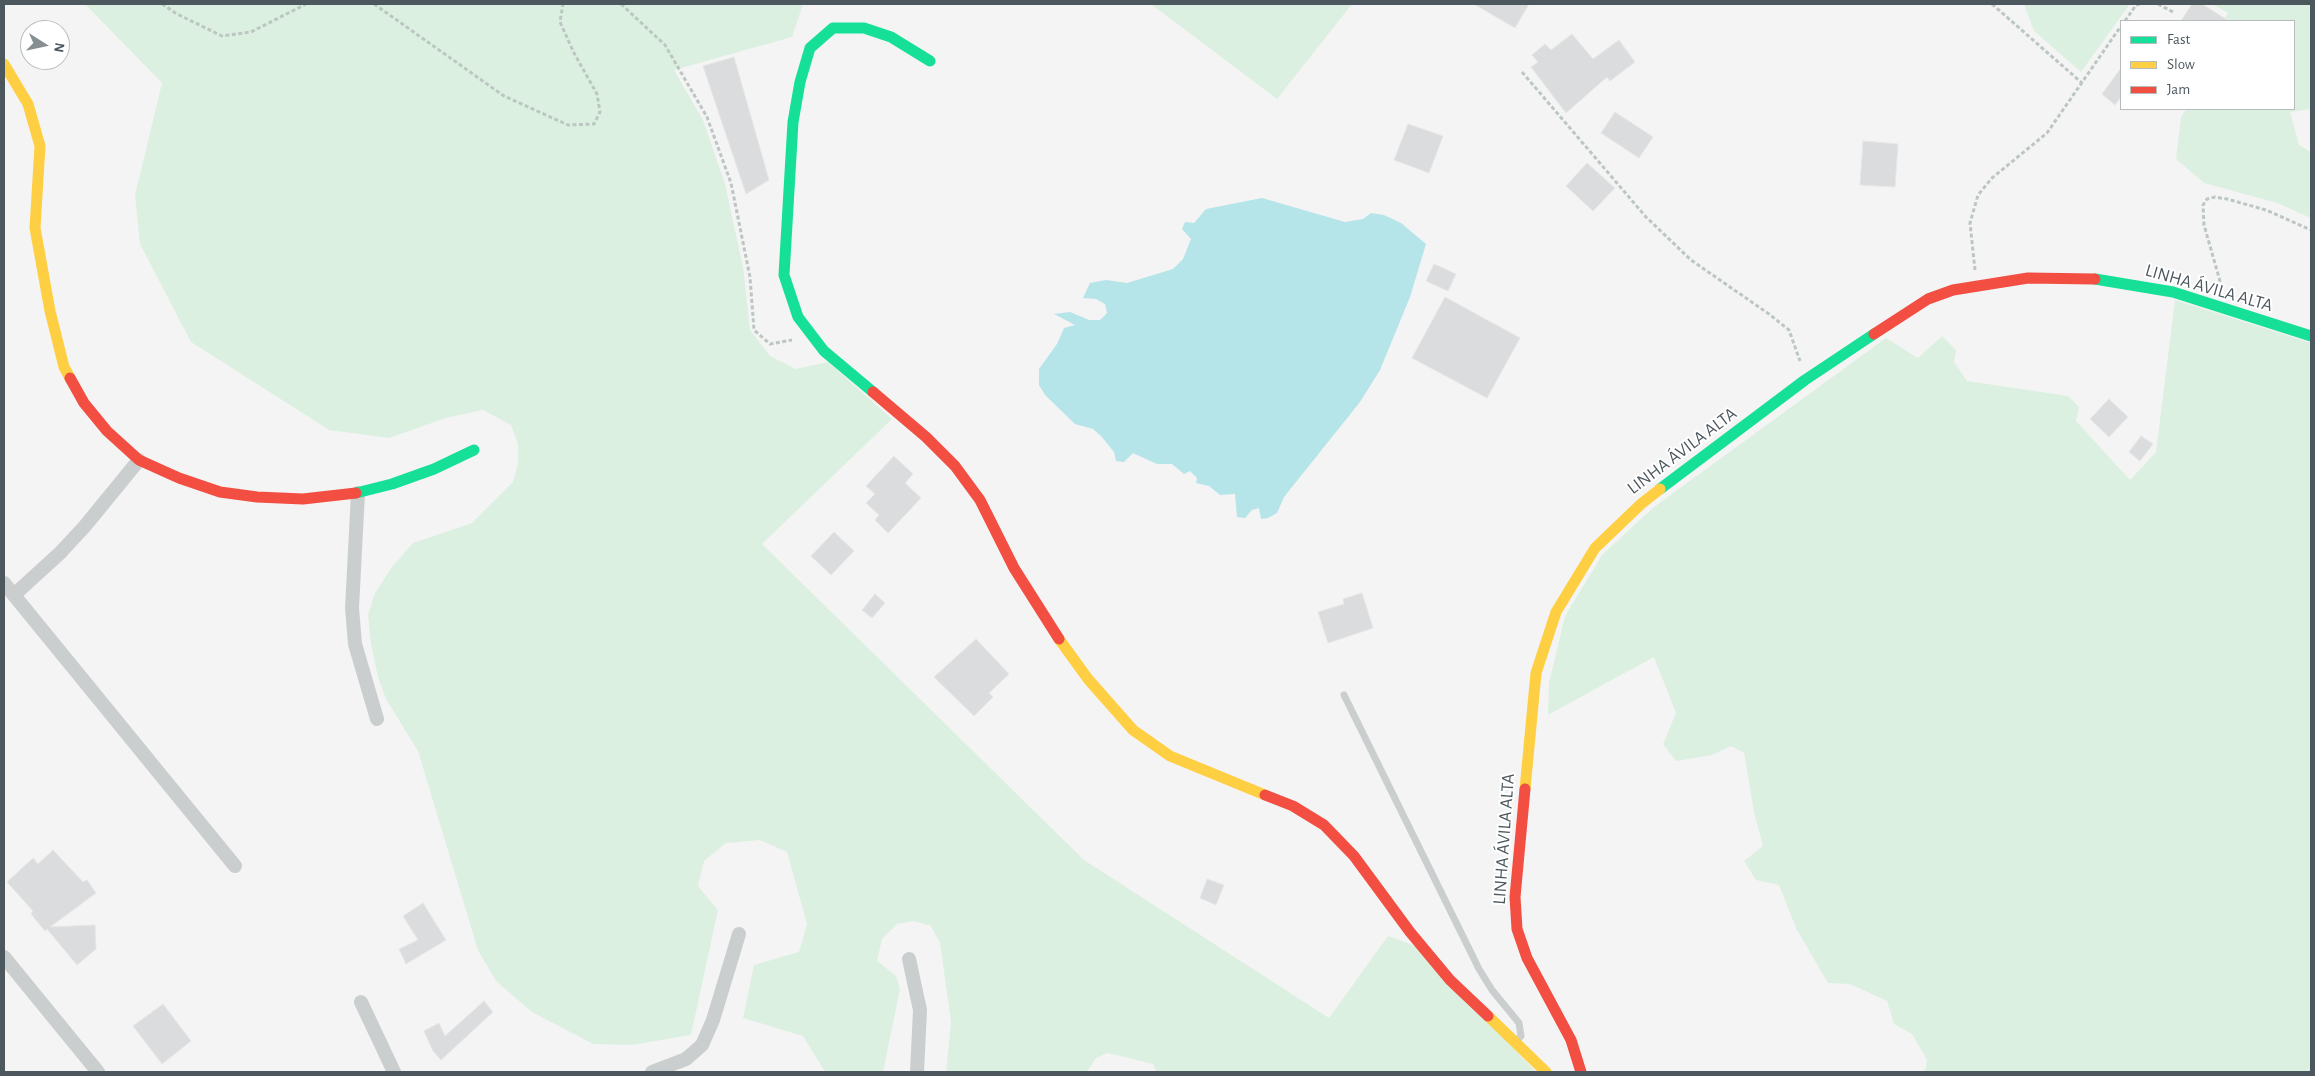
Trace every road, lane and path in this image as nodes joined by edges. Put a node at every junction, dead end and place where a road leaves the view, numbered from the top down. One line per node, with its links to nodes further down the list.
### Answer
1 (162, 4): 2 (path)
2 (306, 4)
3 (374, 4): 4 (path)
4 (563, 4)
5 (621, 4): 19 (path)
6 (1992, 4): 15 (path)
7 (2140, 4): 10 (path)
8 (2158, 4): 9 (path)
9 (2173, 12)
10 (2126, 20)
11 (2120, 27): 15 (path)
12 (930, 61): 19 (street)
13 (4, 64): 23 (street)
14 (1522, 72): 21 (path)
15 (2082, 83): 17 (path)
16 (2311, 230): 18 (path)
17 (1976, 285): 18 (street, LINHA ÁVILA ALTA); 21 (street, LINHA ÁVILA ALTA)
18 (2229, 310): 20 (street, LINHA ÁVILA ALTA)
19 (812, 335): 34 (street)
20 (2311, 336)
21 (1805, 380): 40 (street, LINHA ÁVILA ALTA)
22 (474, 450): 24 (street)
23 (139, 460): 24 (street); 26 (street)
24 (358, 493): 28 (street)
25 (4, 582): 26 (street)
26 (15, 594): 29 (street)
27 (1344, 695): 34 (lane)
28 (377, 719)
29 (234, 866)
30 (739, 934): 37 (street)
31 (4, 957): 35 (street)
32 (908, 959): 38 (street)
33 (361, 1002): 36 (street)
34 (1516, 1042): 39 (street)
35 (98, 1072)
36 (394, 1072)
37 (652, 1072)
38 (917, 1072)
39 (1546, 1072)
40 (1581, 1072)

